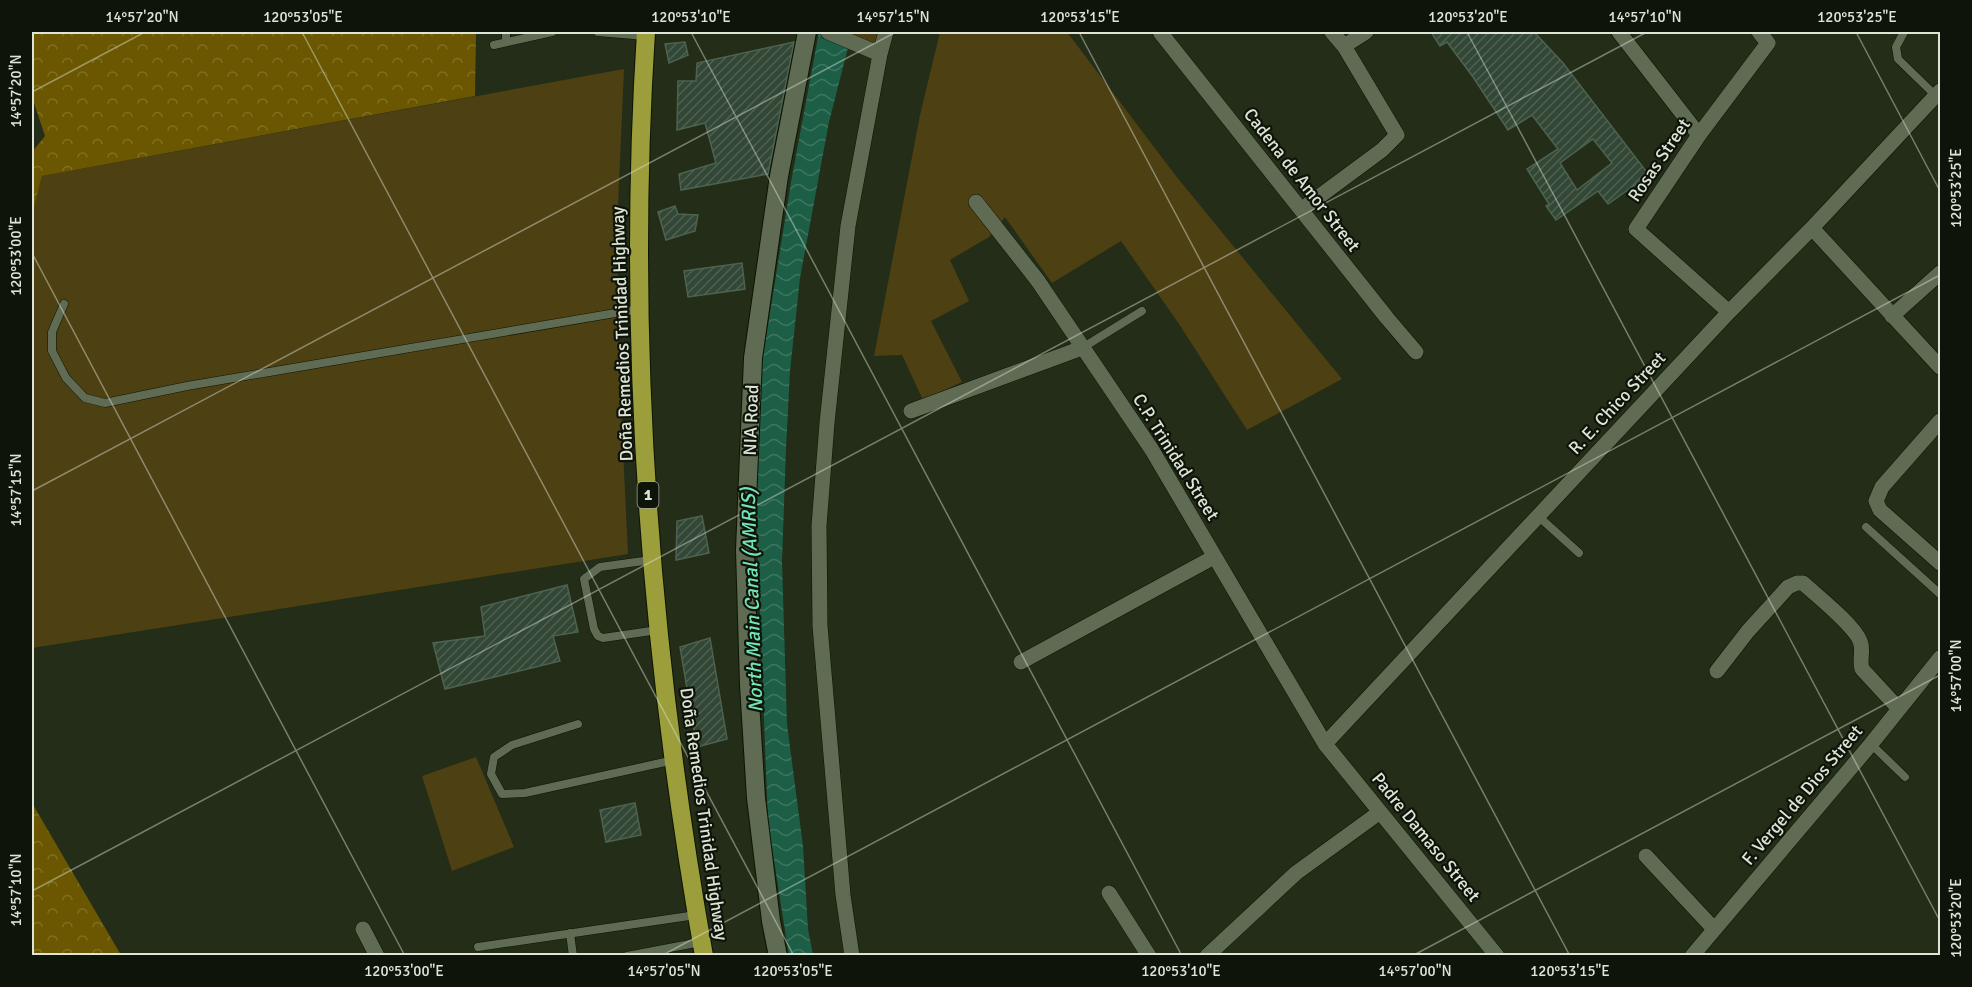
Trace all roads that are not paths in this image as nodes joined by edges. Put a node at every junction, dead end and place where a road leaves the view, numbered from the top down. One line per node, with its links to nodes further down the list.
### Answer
1 (506, 32): 15 (lane)
2 (552, 32): 15 (lane)
3 (598, 32): 13 (lane)
4 (807, 32): 65 (street, NIA Road)
5 (828, 32): 18 (street)
6 (886, 32): 18 (street)
7 (1160, 32): 22 (street, Cadena de Amor Street)
8 (1332, 32): 17 (street)
9 (1366, 32): 17 (street)
10 (1619, 32): 20 (street)
11 (1780, 32): 14 (street, Rosas Street)
12 (1904, 32): 19 (lane)
13 (646, 34): 26 (highway, Doña Remedios Trinidad Highway / 1)
14 (1764, 37): 20 (street, Rosas Street)
15 (506, 42): 16 (lane)
16 (494, 45)
17 (1344, 46): 22 (street)
18 (880, 54): 66 (street)
19 (1938, 94): 23 (street, R. E. Chico Street)
20 (1699, 135): 28 (street, Rosas Street)
21 (976, 202): 30 (street, C.P. Trinidad Street)
22 (1301, 210): 31 (street, Cadena de Amor Street)
23 (1812, 228): 28 (street, R. E. Chico Street); 29 (street)
24 (1941, 273): 29 (street)
25 (64, 304): 26 (lane)
26 (639, 309): 39 (highway, Doña Remedios Trinidad Highway / 1)
27 (1142, 310): 30 (lane)
28 (1729, 312): 35 (street, R. E. Chico Street)
29 (1892, 316): 32 (street)
30 (1082, 348): 33 (street); 38 (street, C.P. Trinidad Street)
31 (1416, 352)
32 (1941, 367)
33 (911, 411)
34 (1941, 421): 40 (street)
35 (1538, 516): 37 (lane); 48 (street, R. E. Chico Street)
36 (1866, 527): 41 (lane)
37 (1579, 553)
38 (1214, 557): 44 (street); 48 (street, C.P. Trinidad Street)
39 (651, 560): 42 (highway, Doña Remedios Trinidad Highway / 1); 42 (lane)
40 (1941, 563)
41 (1941, 594)
42 (659, 630): 50 (highway, Doña Remedios Trinidad Highway / 1)
43 (1941, 658): 46 (street, F. Vergel de Dios Street)
44 (1021, 662)
45 (1717, 671): 46 (street)
46 (1899, 709): 49 (street, F. Vergel de Dios Street)
47 (578, 724): 50 (lane)
48 (1325, 744): 52 (street, Padre Damaso Street)
49 (1871, 744): 51 (lane); 57 (street, F. Vergel de Dios Street)
50 (674, 760): 55 (highway, Doña Remedios Trinidad Highway / 1)
51 (1905, 777)
52 (1380, 812): 61 (street); 68 (street, Padre Damaso Street)
53 (1646, 856): 57 (street)
54 (1109, 893): 67 (street)
55 (698, 915): 58 (lane); 60 (highway, Doña Remedios Trinidad Highway / 1)
56 (363, 929): 62 (street)
57 (1714, 929): 69 (street, F. Vergel de Dios Street)
58 (570, 933): 59 (lane); 63 (lane)
59 (478, 947)
60 (703, 949): 64 (lane)
61 (1211, 954)
62 (377, 956)
63 (573, 956)
64 (627, 956)
65 (778, 956)
66 (852, 956)
67 (1149, 956)
68 (1497, 956)
69 (1692, 956)

